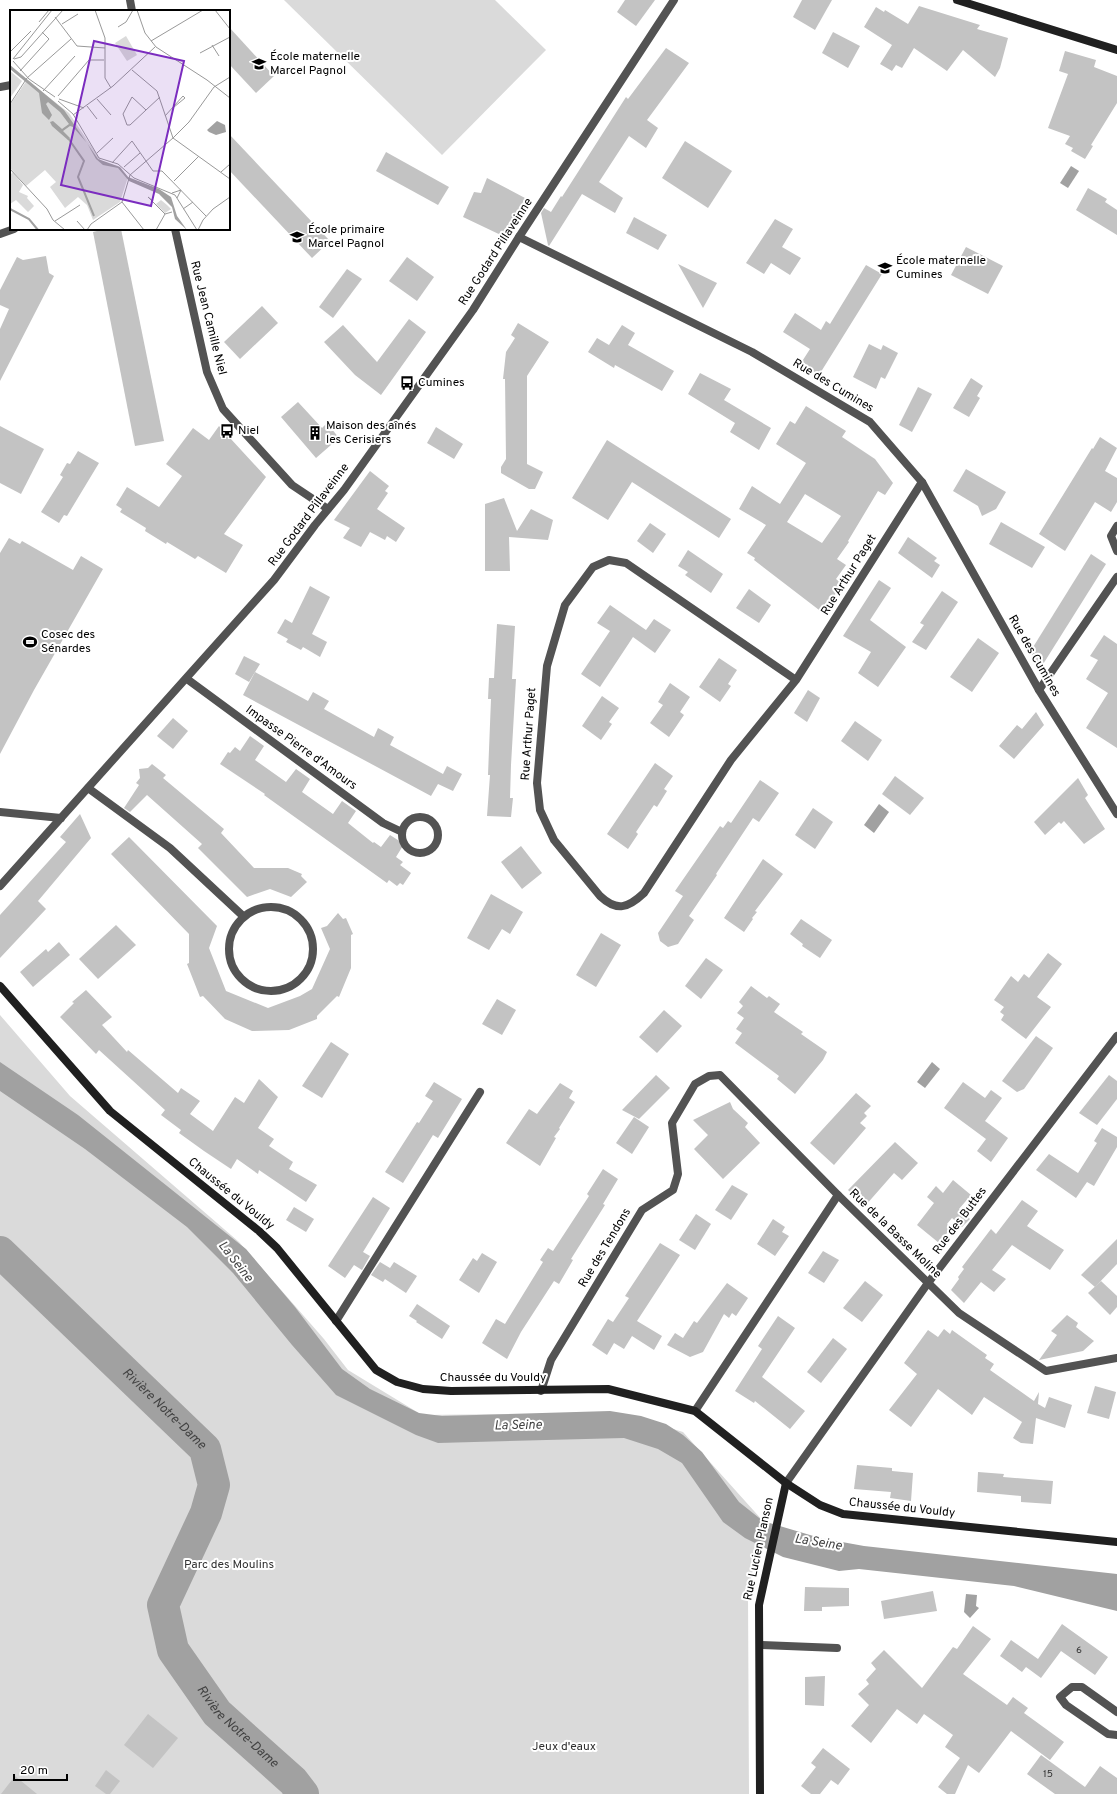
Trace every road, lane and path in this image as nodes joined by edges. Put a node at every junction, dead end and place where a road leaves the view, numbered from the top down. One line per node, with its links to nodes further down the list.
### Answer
1 (130, 0): 4 (street)
2 (674, 0): 11 (street, Rue Godard Pillaveinne)
3 (957, 0): 5 (street)
4 (132, 10)
5 (1117, 50)
6 (10, 85): 7 (street)
7 (0, 88)
8 (11, 230): 10 (street)
9 (175, 230): 13 (street, Rue Jean Camille Niel)
10 (0, 234)
11 (519, 237): 12 (street, Rue des Cumines); 13 (street, Rue Godard Pillaveinne)
12 (922, 482): 18 (street, Rue Arthur Paget); 19 (street, Rue des Cumines)
13 (328, 509): 17 (street, Rue Godard Pillaveinne)
14 (1117, 526): 15 (street)
15 (1117, 551)
16 (1117, 577): 19 (street)
17 (186, 679): 20 (street, Rue Godard Pillaveinne); 24 (street, Impasse Pierre d'Amours)
18 (796, 680): 18 (street, Rue Arthur Paget)
19 (1039, 690): 22 (street, Rue des Cumines)
20 (88, 788): 23 (street, Rue Godard Pillaveinne); 26 (street)
21 (0, 812): 23 (street)
22 (1117, 814)
23 (61, 818): 25 (street, Rue Godard Pillaveinne)
24 (402, 832): 24 (street)
25 (0, 886)
26 (243, 916): 26 (street)
27 (0, 986): 32 (street, Chaussée du Vouldy)
28 (1117, 1036): 31 (street, Rue des Buttes)
29 (480, 1092): 32 (street)
30 (838, 1195): 31 (street, Rue de la Basse Moline); 34 (street, Rue des Tendons); 35 (street, Rue de la Basse Moline)
31 (928, 1283): 33 (street, Rue de la Basse Moline); 36 (street, Rue des Buttes)
32 (336, 1321): 34 (street, Chaussée du Vouldy)
33 (1117, 1358)
34 (540, 1391): 35 (street, Chaussée du Vouldy)
35 (695, 1411): 36 (street, Chaussée du Vouldy)
36 (786, 1483): 37 (street, Chaussée du Vouldy); 38 (street, Rue Lucien Planson)
37 (1117, 1542)
38 (760, 1645): 39 (street); 42 (street, Rue Lucien Planson)
39 (837, 1648)
40 (1117, 1712): 41 (street)
41 (1117, 1735)
42 (760, 1794)

